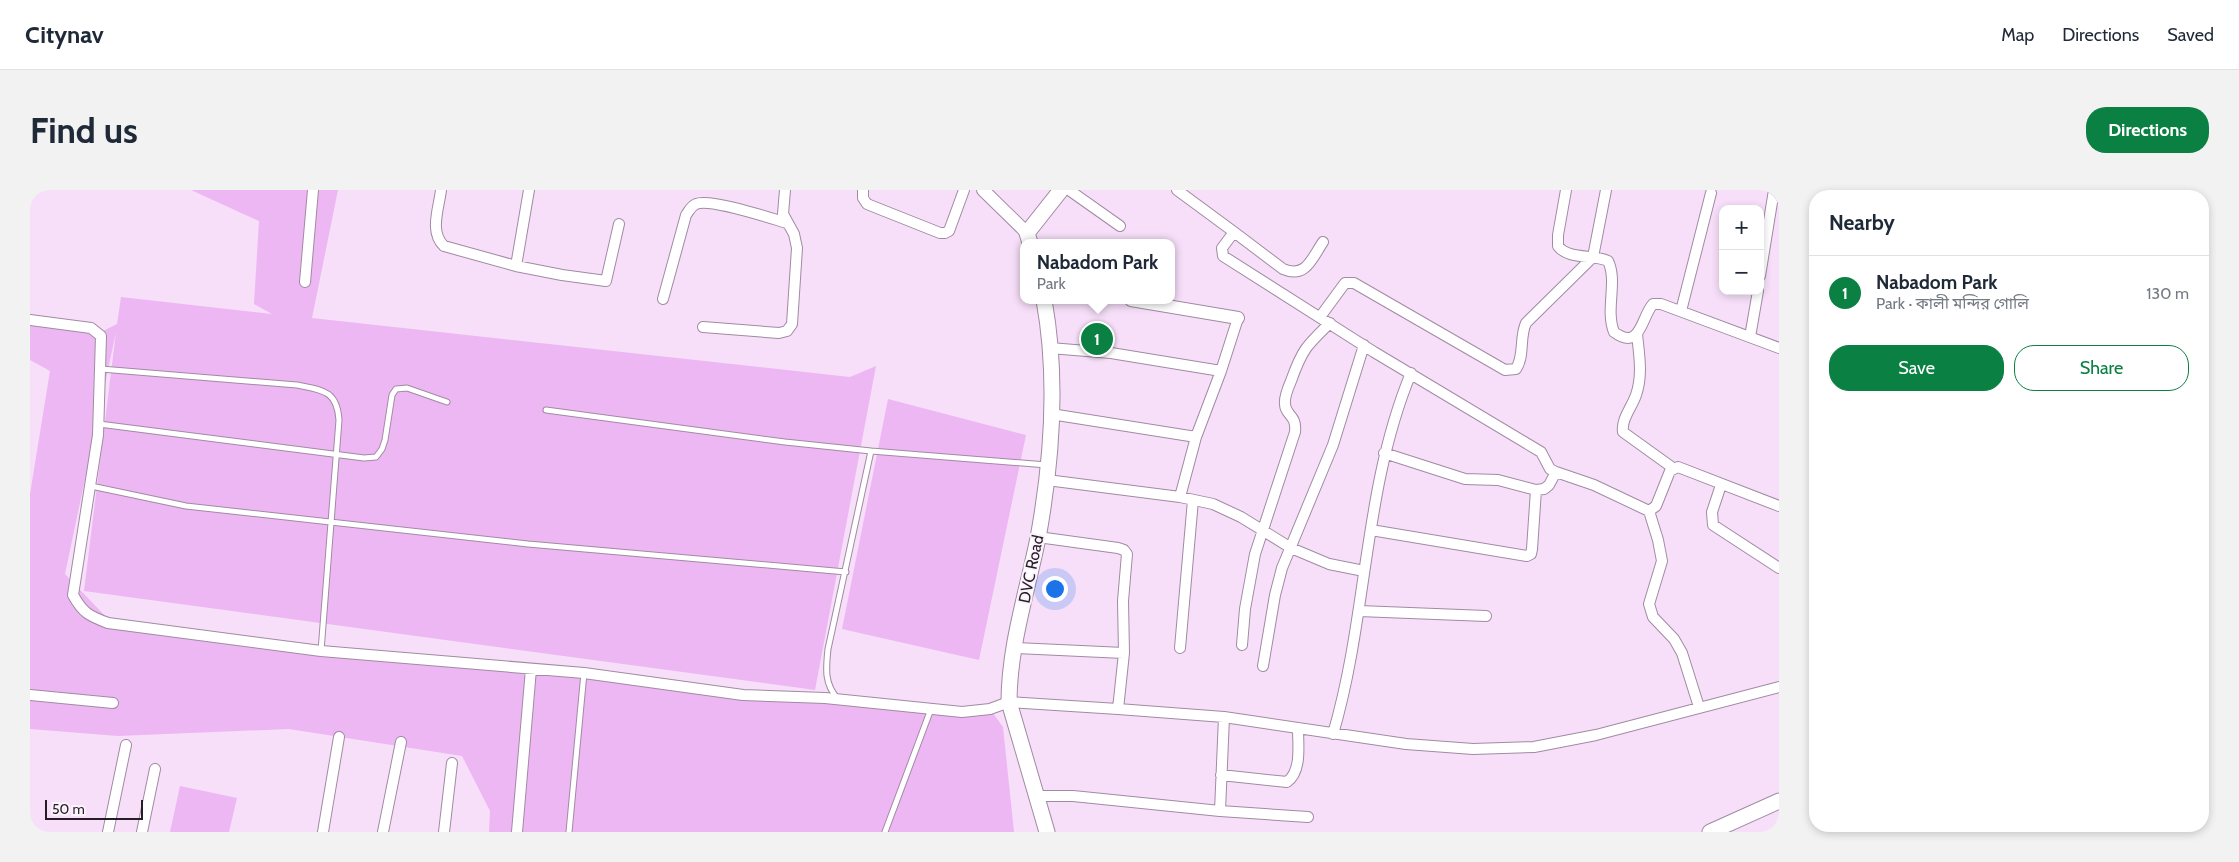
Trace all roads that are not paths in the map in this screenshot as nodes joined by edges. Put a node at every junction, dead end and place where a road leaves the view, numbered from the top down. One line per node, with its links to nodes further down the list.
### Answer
1 (313, 190): 24 (street)
2 (442, 190): 23 (street)
3 (530, 190): 23 (street)
4 (785, 190): 15 (street)
5 (863, 190): 6 (street)
6 (964, 190)
7 (983, 190): 19 (street)
8 (1061, 190): 19 (main road)
9 (1069, 190): 17 (street)
10 (1177, 190): 18 (street)
11 (1566, 190): 22 (street)
12 (1606, 190): 22 (street)
13 (1774, 190): 21 (street)
14 (1711, 192): 29 (street)
15 (787, 223): 26 (street); 34 (street)
16 (619, 224): 23 (street)
17 (1120, 226)
18 (1234, 232): 20 (street); 30 (street)
19 (1029, 238)
20 (1323, 242)
21 (1764, 251)
22 (1593, 257): 30 (street); 35 (street)
23 (516, 266)
24 (305, 282)
25 (1757, 295): 36 (street)
26 (663, 299)
27 (1044, 304): 38 (main road, DVC Road)
28 (1167, 304): 31 (street)
29 (1681, 311): 35 (street); 36 (street)
30 (1320, 317): 33 (street)
31 (1238, 318): 41 (street)
32 (30, 320): 40 (street)
33 (1330, 324): 37 (street); 63 (street)
34 (703, 327)
35 (1637, 334): 52 (street)
36 (1750, 337): 39 (street)
37 (1364, 345): 42 (street); 66 (street)
38 (1050, 348): 41 (street); 45 (main road, DVC Road)
39 (1779, 348)
40 (101, 369): 46 (street); 50 (lane)
41 (1221, 371): 47 (street)
42 (1411, 373): 49 (street); 53 (street)
43 (447, 402): 50 (lane)
44 (546, 410): 48 (lane)
45 (1051, 414): 47 (street); 51 (main road, DVC Road)
46 (98, 424): 50 (lane); 56 (street)
47 (1196, 437): 58 (street)
48 (872, 451): 51 (lane); 69 (lane)
49 (1384, 453): 57 (street); 64 (street)
50 (337, 455): 62 (lane)
51 (1048, 465): 54 (main road, DVC Road)
52 (1673, 468): 55 (street); 61 (street)
53 (1556, 472): 57 (street); 61 (street)
54 (1047, 480): 58 (street); 65 (main road, DVC Road)
55 (1721, 485): 60 (street); 67 (street)
56 (91, 486): 62 (lane); 75 (street)
57 (1536, 490): 64 (street)
58 (1180, 497): 59 (street)
59 (1193, 500): 63 (street); 74 (street)
60 (1779, 506)
61 (1648, 511): 85 (street)
62 (331, 522): 69 (lane); 75 (lane)
63 (1262, 530): 66 (street); 72 (street)
64 (1371, 530): 68 (street)
65 (1038, 537): 73 (main road, DVC Road); 76 (street)
66 (1291, 548): 68 (street); 77 (street)
67 (1779, 568)
68 (1364, 571): 70 (street)
69 (846, 572): 82 (lane)
70 (1360, 610): 71 (street); 90 (street)
71 (1486, 616)
72 (1242, 645)
73 (1014, 648): 76 (street); 83 (main road, DVC Road)
74 (1180, 648)
75 (321, 651): 78 (street)
76 (1124, 653): 87 (street)
77 (1263, 666)
78 (531, 669): 79 (street); 106 (street)
79 (584, 673): 82 (street); 107 (lane)
80 (1779, 687): 85 (street)
81 (30, 695): 84 (street)
82 (838, 699): 86 (street)
83 (1009, 702): 86 (street); 87 (street); 97 (main road, DVC Road)
84 (113, 703)
85 (1699, 707): 90 (street)
86 (931, 708): 108 (lane)
87 (1118, 709): 88 (street)
88 (1224, 717): 89 (street); 96 (street)
89 (1298, 729): 90 (street); 96 (street)
90 (1333, 734)
91 (339, 736): 103 (street)
92 (401, 742): 104 (street)
93 (126, 744): 101 (street)
94 (452, 763): 105 (street)
95 (155, 770): 102 (street)
96 (1221, 775): 99 (street)
97 (1036, 796): 99 (street); 109 (main road, DVC Road)
98 (1779, 802): 110 (main road)
99 (1220, 811): 100 (street)
100 (1308, 817)
101 (108, 832)
102 (142, 832)
103 (323, 832)
104 (383, 832)
105 (444, 832)
106 (517, 832)
107 (569, 832)
108 (885, 832)
109 (1047, 832)
110 (1710, 832)

